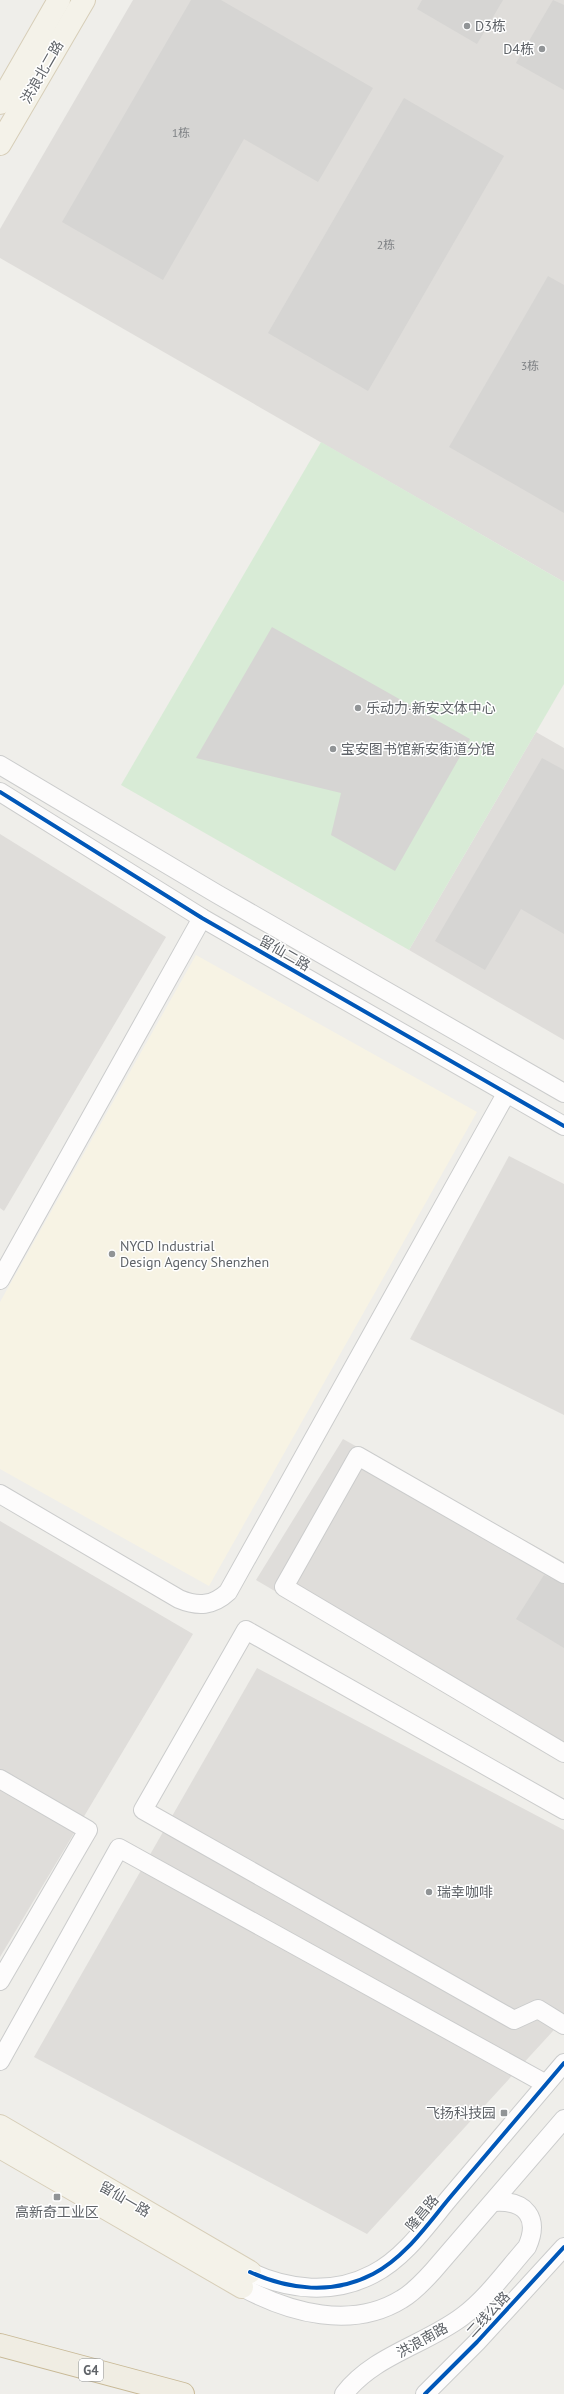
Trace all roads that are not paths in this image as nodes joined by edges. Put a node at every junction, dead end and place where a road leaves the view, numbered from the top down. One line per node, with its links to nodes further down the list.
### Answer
1 (72, 2): 2 (main road, 洪浪北二路); 3 (main road, 洪浪北二路)
2 (0, 103)
3 (0, 144)
4 (0, 765): 7 (street, 留仙二路)
5 (0, 792): 6 (street, 留仙二路)
6 (202, 918): 8 (street, 留仙二路); 10 (street)
7 (564, 1093)
8 (506, 1094): 9 (street, 留仙二路); 11 (street)
9 (564, 1126)
10 (0, 1280)
11 (0, 1494)
12 (564, 1574): 13 (street)
13 (564, 1752)
14 (0, 1779): 16 (street)
15 (564, 1810): 17 (street)
16 (0, 1981)
17 (564, 2025)
18 (0, 2061): 20 (street)
19 (564, 2062): 20 (street, 隆昌路)
20 (546, 2084): 26 (street, 隆昌路)
21 (564, 2119): 24 (street)
22 (0, 2126): 26 (main road, 留仙一路)
23 (0, 2147): 26 (main road, 留仙一路)
24 (494, 2202): 26 (street); 29 (street, 洪浪南路)
25 (564, 2247): 30 (street, 二线公路)
26 (246, 2279)
27 (0, 2345): 28 (highway, G4)
28 (183, 2394)
29 (344, 2394)
30 (425, 2394)

